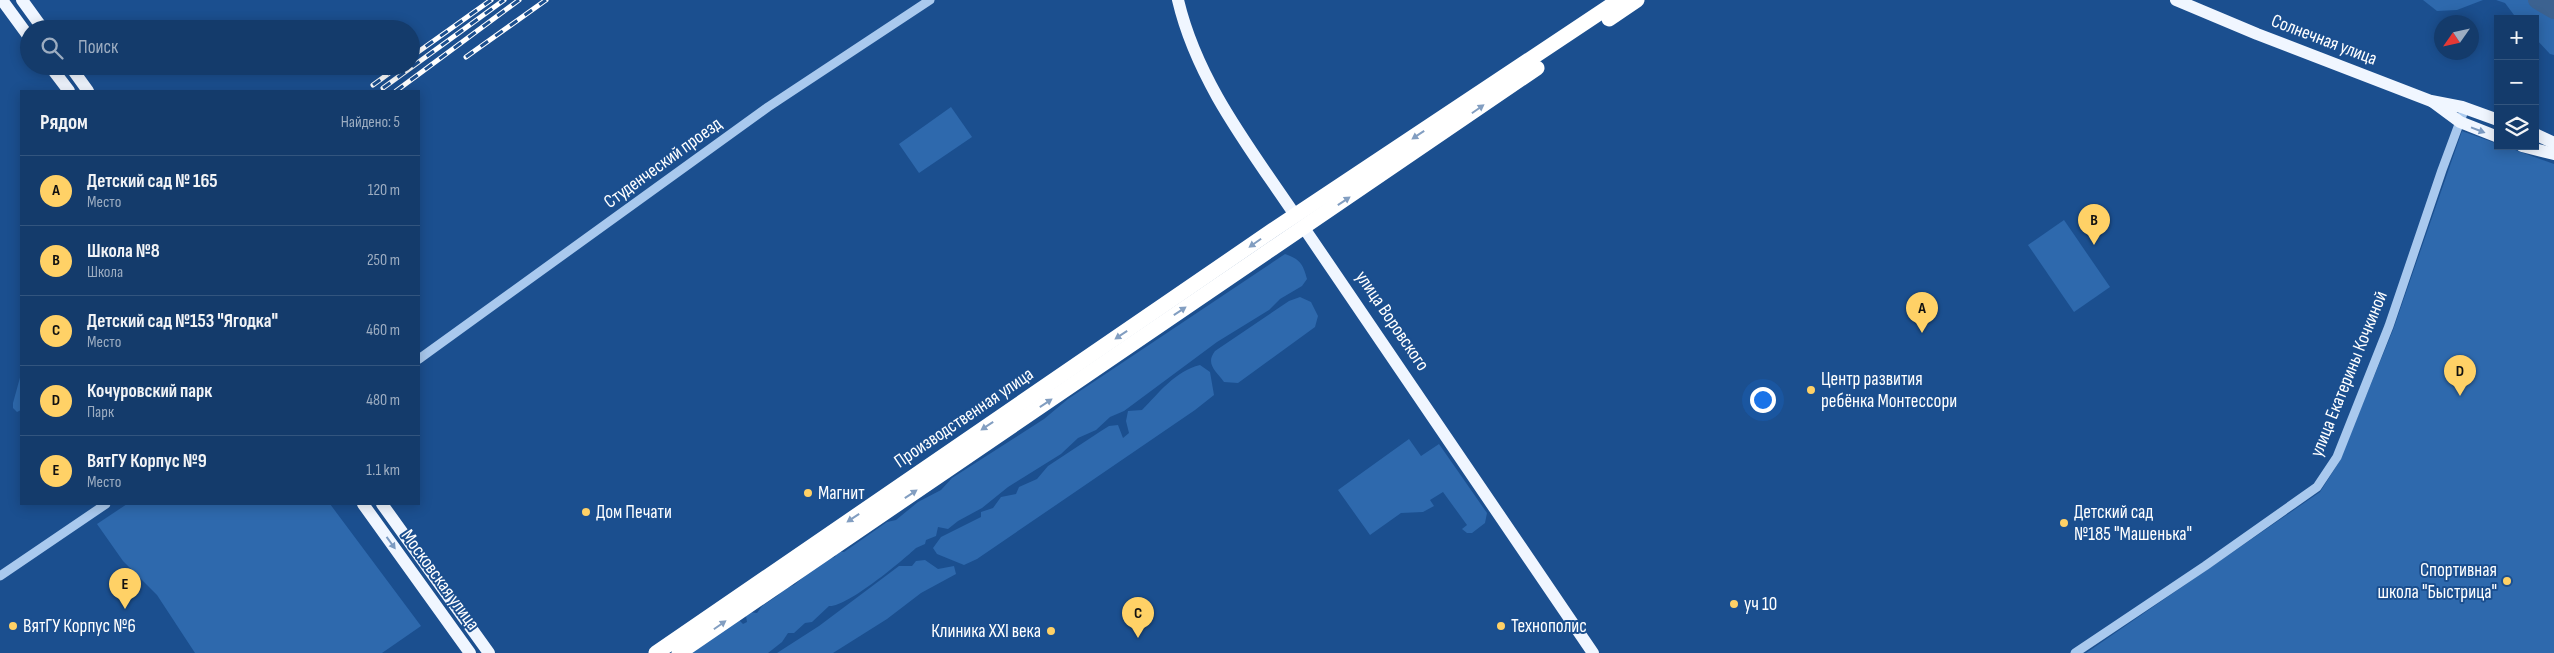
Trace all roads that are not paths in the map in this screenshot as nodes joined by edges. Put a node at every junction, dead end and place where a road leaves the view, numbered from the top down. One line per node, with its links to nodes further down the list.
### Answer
1 (2, 0): 9 (main road)
2 (22, 0): 8 (main road)
3 (930, 0): 24 (street, Студенческий проезд)
4 (1178, 0): 23 (main road, улица Воровского)
5 (1619, 0): 23 (highway, one-way to 23)
6 (1637, 0): 23 (highway, one-way to 6)
7 (2176, 0): 14 (main road, Солнечная улица)
8 (36, 20)
9 (20, 25)
10 (56, 75): 12 (main road)
11 (76, 75): 13 (main road)
12 (67, 90)
13 (87, 90)
14 (2431, 101): 15 (main road, Солнечная улица); 17 (main road, Солнечная улица)
15 (2465, 108): 16 (main road, Солнечная улица); 17 (street, улица Екатерины Кочкиной)
16 (2494, 119)
17 (2460, 122): 18 (main road, Солнечная улица, one-way to 18); 34 (street, улица Екатерины Кочкиной)
18 (2494, 135)
19 (2539, 136): 20 (main road)
20 (2554, 143)
21 (2538, 150): 22 (main road)
22 (2554, 154)
23 (1300, 221): 31 (highway, Производственная улица, one-way to 31); 32 (highway, Производственная улица, one-way to 23); 33 (main road, улица Воровского)
24 (420, 359)
25 (105, 505): 28 (street)
26 (364, 505): 29 (main road, Московская улица, one-way to 29)
27 (383, 505): 30 (main road, Московская улица)
28 (0, 576)
29 (470, 653)
30 (489, 653)
31 (656, 653)
32 (680, 653)
33 (1593, 653)
34 (2075, 653)

